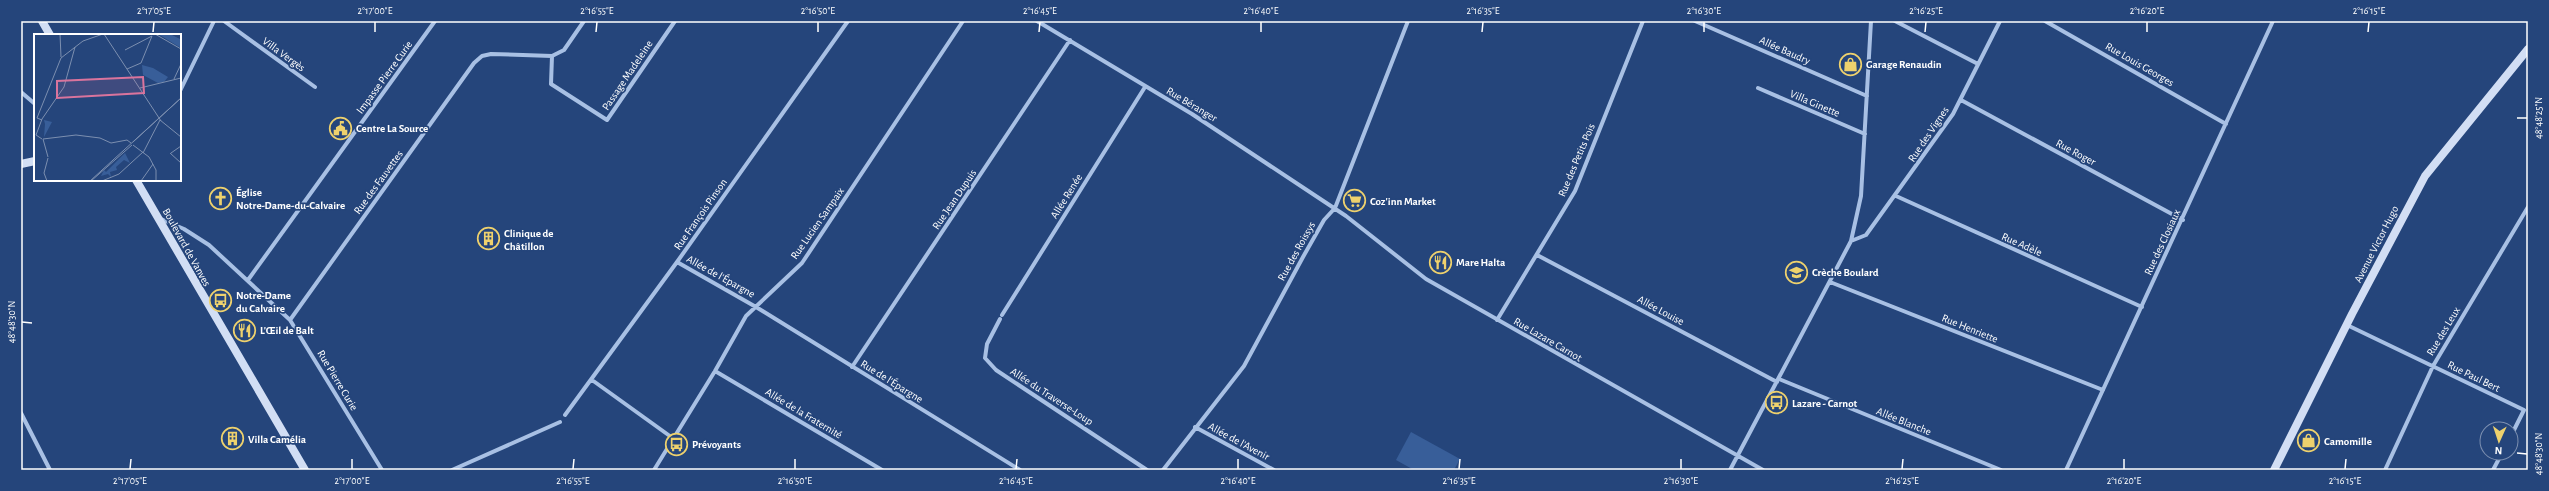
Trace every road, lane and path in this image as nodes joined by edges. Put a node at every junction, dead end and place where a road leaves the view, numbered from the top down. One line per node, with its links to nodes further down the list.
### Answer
1 (42, 21): 18 (street)
2 (214, 21): 26 (street)
3 (224, 21): 23 (street, Villa Vergès)
4 (435, 21): 44 (street, Impasse Pierre Curie)
5 (584, 21): 21 (street)
6 (675, 21): 21 (street, Passage Madeleine)
7 (848, 21): 43 (street, Rue François Pinson)
8 (963, 21): 46 (street, Rue Lucien Sampaix)
9 (1037, 21): 19 (street, Rue Béranger)
10 (1408, 21): 38 (street, Rue des Roissys)
11 (1643, 21): 42 (street, Rue des Petits Pois)
12 (1695, 21): 28 (street, Allée Baudry)
13 (1871, 21): 28 (street)
14 (1895, 21): 22 (street)
15 (2000, 21): 22 (street, Rue des Vignes)
16 (2045, 21): 31 (street, Rue Louis Georges)
17 (2273, 21): 31 (street, Rue des Closiaux)
18 (49, 34)
19 (1070, 40): 24 (street, Rue Béranger); 54 (street, Rue Jean Dupuis)
20 (2528, 49): 52 (street, Avenue Victor Hugo)
21 (552, 56): 50 (street, Rue des Fauvettes)
22 (1978, 64): 29 (street, Rue des Vignes)
23 (315, 87)
24 (1145, 87): 38 (street, Rue Béranger); 48 (street, Allée Renée)
25 (1758, 88): 32 (street, Villa Ginette)
26 (181, 89)
27 (21, 92): 30 (street)
28 (1867, 96): 32 (street)
29 (1960, 100): 36 (street, Rue des Vignes); 40 (street, Rue Roger)
30 (34, 103)
31 (2226, 124): 40 (street, Rue des Closiaux)
32 (1865, 134): 41 (street)
33 (34, 161): 34 (street)
34 (21, 164)
35 (137, 181): 39 (street, Boulevard de Vanves)
36 (1896, 196): 41 (street, Rue des Vignes); 47 (street, Rue Adèle)
37 (2528, 207): 53 (street, Rue des Leux)
38 (1335, 208): 51 (street, Rue Lazare Carnot); 63 (street, Rue des Roissys)
39 (158, 218): 44 (street, Rue Pierre Curie); 68 (street, Boulevard de Vanves)
40 (2183, 220): 47 (street, Rue des Closiaux)
41 (1851, 242): 45 (street)
42 (1536, 255): 51 (street, Rue des Petits Pois); 57 (street, Allée Louise)
43 (677, 262): 46 (street, Allée de l'Épargne); 56 (street, Rue François Pinson)
44 (248, 280): 50 (street, Rue Pierre Curie)
45 (1830, 282): 57 (street); 58 (street, Rue Henriette)
46 (756, 306): 54 (street, Rue de l'Épargne); 55 (street, Rue Lucien Sampaix)
47 (2142, 307): 58 (street, Rue des Closiaux)
48 (1002, 315)
49 (1000, 319): 74 (street, Allée du Traverse-Loup)
50 (290, 320): 69 (street, Rue Pierre Curie)
51 (1497, 320): 65 (street, Rue Lazare Carnot)
52 (2346, 325): 53 (street, Rue Paul Bert); 81 (street, Avenue Victor Hugo)
53 (2433, 366): 61 (street, Rue Paul Bert); 82 (street, Rue des Leux)
54 (852, 367): 73 (street, Rue de l'Épargne)
55 (716, 371): 64 (street, Rue Lucien Sampaix); 72 (street, Allée de la Fraternité)
56 (592, 380): 60 (street, Rue François Pinson); 64 (street)
57 (1778, 380): 65 (street); 79 (street, Allée Blanche)
58 (2103, 390): 80 (street, Rue des Closiaux)
59 (21, 413): 67 (street)
60 (565, 415)
61 (2518, 421)
62 (560, 422): 70 (street)
63 (1195, 427): 75 (street, Rue des Roissys); 76 (street, Allée de l'Avenir)
64 (674, 439): 71 (street, Rue Lucien Sampaix)
65 (1737, 456): 77 (street); 78 (street, Rue Lazare Carnot)
66 (2498, 461): 83 (street)
67 (50, 470)
68 (305, 470)
69 (382, 470)
70 (452, 470)
71 (654, 470)
72 (882, 470)
73 (1020, 470)
74 (1147, 470)
75 (1163, 470)
76 (1274, 470)
77 (1730, 470)
78 (1763, 470)
79 (2001, 470)
80 (2066, 470)
81 (2274, 470)
82 (2385, 470)
83 (2493, 470)

